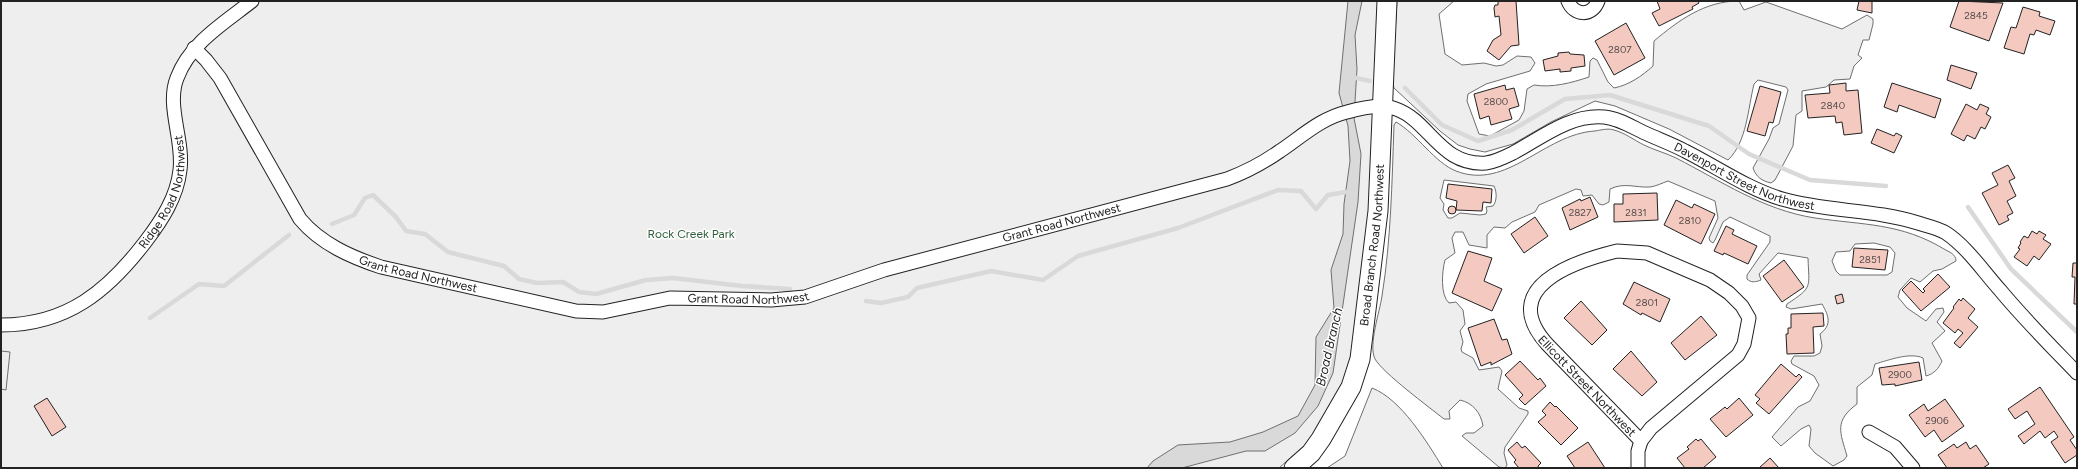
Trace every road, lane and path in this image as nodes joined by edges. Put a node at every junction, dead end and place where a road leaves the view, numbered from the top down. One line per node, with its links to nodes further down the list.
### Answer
1 (252, 1): 5 (street, Ridge Road Northwest)
2 (1387, 1): 6 (main road, Broad Branch Road Northwest)
3 (1568, 1): 4 (street)
4 (1598, 1)
5 (194, 48): 6 (street, Grant Road Northwest); 7 (street, Ridge Road Northwest)
6 (1383, 107): 8 (street, Davenport Street Northwest); 11 (main road, Broad Branch Road Northwest)
7 (1, 325)
8 (2077, 373)
9 (1869, 432): 13 (street)
10 (1641, 441): 10 (street, Ellicott Street Northwest); 12 (street, Ellicott Street Northwest)
11 (1294, 468)
12 (1638, 468)
13 (1913, 468)

